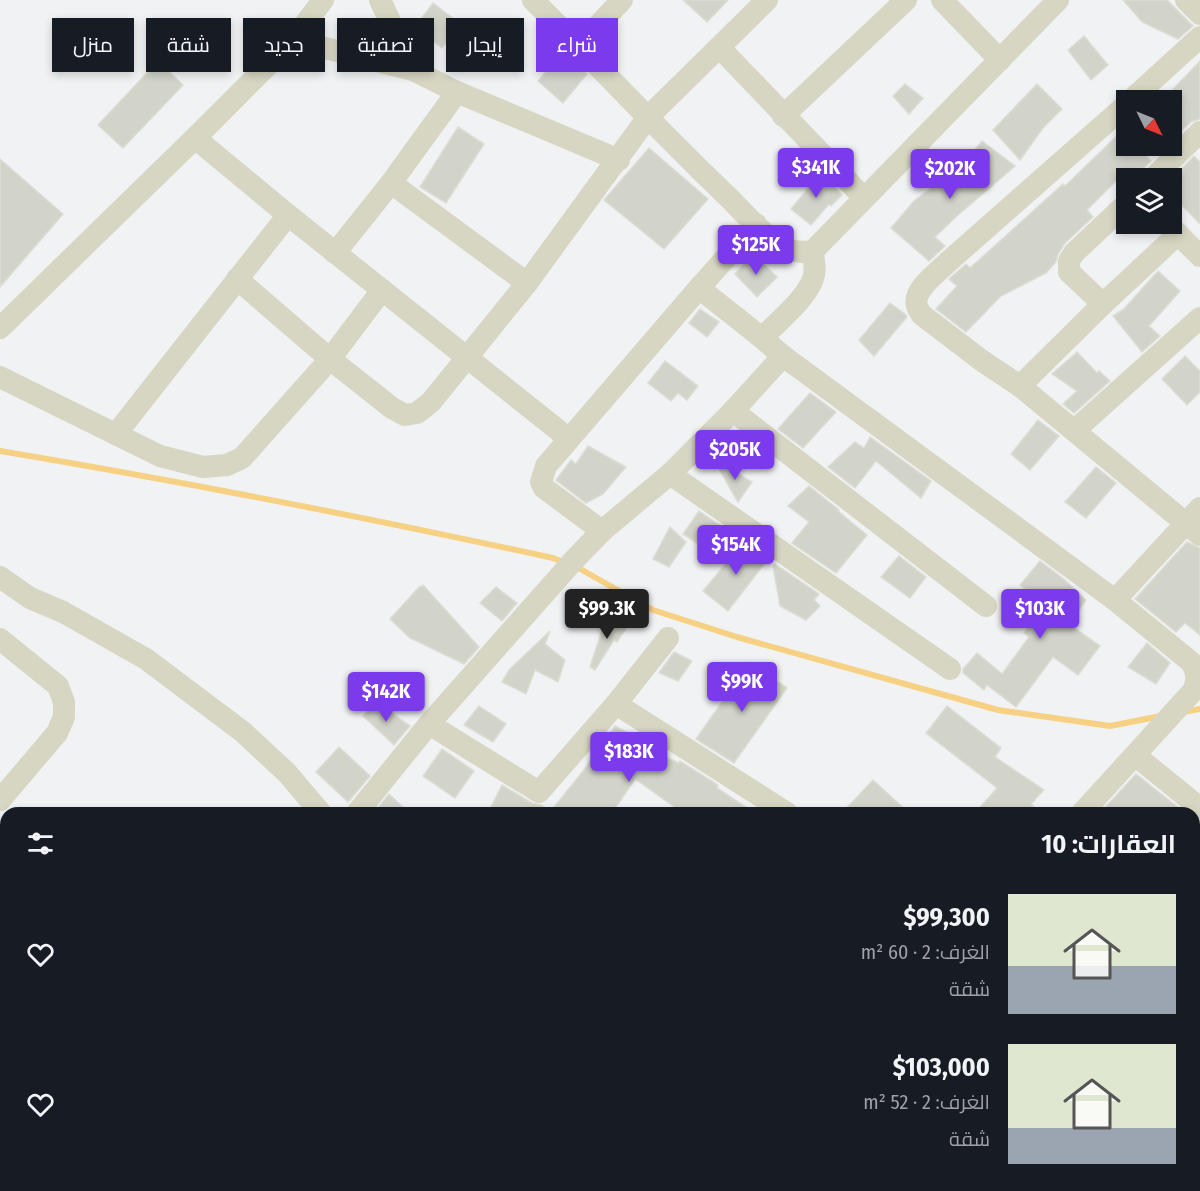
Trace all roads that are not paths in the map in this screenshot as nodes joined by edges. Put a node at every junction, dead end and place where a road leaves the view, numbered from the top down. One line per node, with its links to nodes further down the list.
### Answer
1 (322, 0): 11 (street)
2 (380, 0): 12 (street)
3 (532, 0): 13 (street)
4 (622, 0): 14 (street)
5 (906, 0): 24 (street)
6 (942, 0): 17 (street)
7 (1058, 0): 17 (street)
8 (1186, 0): 10 (street)
9 (759, 3): 16 (street)
10 (1200, 14)
11 (309, 18)
12 (388, 18)
13 (550, 18)
14 (605, 18)
15 (1200, 38): 21 (street)
16 (720, 48): 24 (street); 25 (street)
17 (1000, 60): 31 (street)
18 (261, 72): 27 (street)
19 (417, 72): 22 (street)
20 (604, 72): 25 (street)
21 (1142, 90)
22 (457, 92): 28 (street); 30 (street)
23 (1116, 114): 52 (street)
24 (783, 116): 31 (street)
25 (648, 117): 28 (street); 34 (street)
26 (1200, 132): 29 (street)
27 (195, 138): 33 (street); 46 (street)
28 (619, 160): 41 (street)
29 (1163, 168)
30 (391, 183): 38 (street); 41 (street)
31 (864, 198): 37 (street)
32 (1116, 213): 44 (street)
33 (288, 215): 38 (street); 40 (street)
34 (756, 224): 37 (street); 42 (street)
35 (1168, 234): 44 (street)
36 (1178, 234): 39 (street)
37 (813, 251): 47 (street)
38 (335, 253): 43 (street)
39 (1200, 256)
40 (237, 279): 50 (street); 55 (street)
41 (527, 284): 48 (street)
42 (699, 288): 47 (street); 56 (street)
43 (382, 290): 48 (street); 50 (street)
44 (1103, 304): 52 (street)
45 (1200, 318): 54 (street)
46 (0, 328)
47 (762, 338): 49 (street)
48 (467, 356): 50 (street); 56 (street)
49 (783, 356): 53 (street); 61 (street)
50 (330, 359): 55 (street)
51 (0, 377): 55 (street)
52 (1020, 386): 54 (street)
53 (733, 411): 57 (street); 62 (street)
54 (1075, 430): 58 (street)
55 (116, 434)
56 (568, 438): 59 (street)
57 (670, 474): 59 (street); 65 (street)
58 (1195, 522): 61 (street)
59 (602, 531): 67 (street)
60 (0, 577): 70 (street)
61 (1115, 600): 68 (street)
62 (986, 606)
63 (668, 638): 66 (street)
64 (0, 639): 69 (street)
65 (950, 669)
66 (616, 704): 67 (street); 72 (street)
67 (429, 724): 71 (street)
68 (1136, 756): 73 (street); 74 (street)
69 (0, 800)
70 (316, 807)
71 (362, 807)
72 (775, 807)
73 (1089, 807)
74 (1199, 807)

